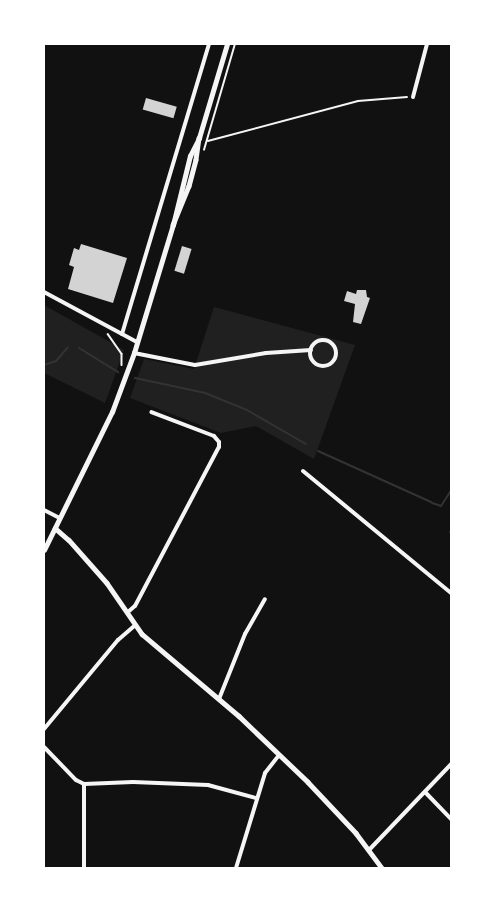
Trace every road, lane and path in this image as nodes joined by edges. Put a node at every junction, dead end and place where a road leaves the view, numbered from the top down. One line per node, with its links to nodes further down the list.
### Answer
1 (209, 44): 8 (street)
2 (227, 44): 5 (street)
3 (427, 44): 4 (street)
4 (413, 97): 5 (path)
5 (199, 138): 9 (street)
6 (44, 292): 7 (street)
7 (111, 328): 8 (street); 12 (path)
8 (122, 334): 9 (street)
9 (137, 342): 11 (street)
10 (311, 350): 10 (street); 11 (street)
11 (134, 353): 16 (street)
12 (122, 367)
13 (151, 412): 21 (street)
14 (303, 471): 19 (street)
15 (44, 510): 16 (street)
16 (60, 518): 17 (street)
17 (55, 528): 18 (street); 21 (street)
18 (44, 550)
19 (452, 594)
20 (265, 599): 23 (street)
21 (128, 612): 22 (street)
22 (135, 625): 23 (street); 24 (street)
23 (219, 699): 26 (street)
24 (44, 729)
25 (44, 747): 28 (street)
26 (279, 755): 30 (street); 32 (street)
27 (452, 763): 29 (street)
28 (84, 784): 30 (street); 33 (street)
29 (425, 792): 31 (street); 32 (street)
30 (256, 798): 34 (street)
31 (452, 820)
32 (369, 850): 35 (street)
33 (84, 868)
34 (236, 868)
35 (382, 868)

